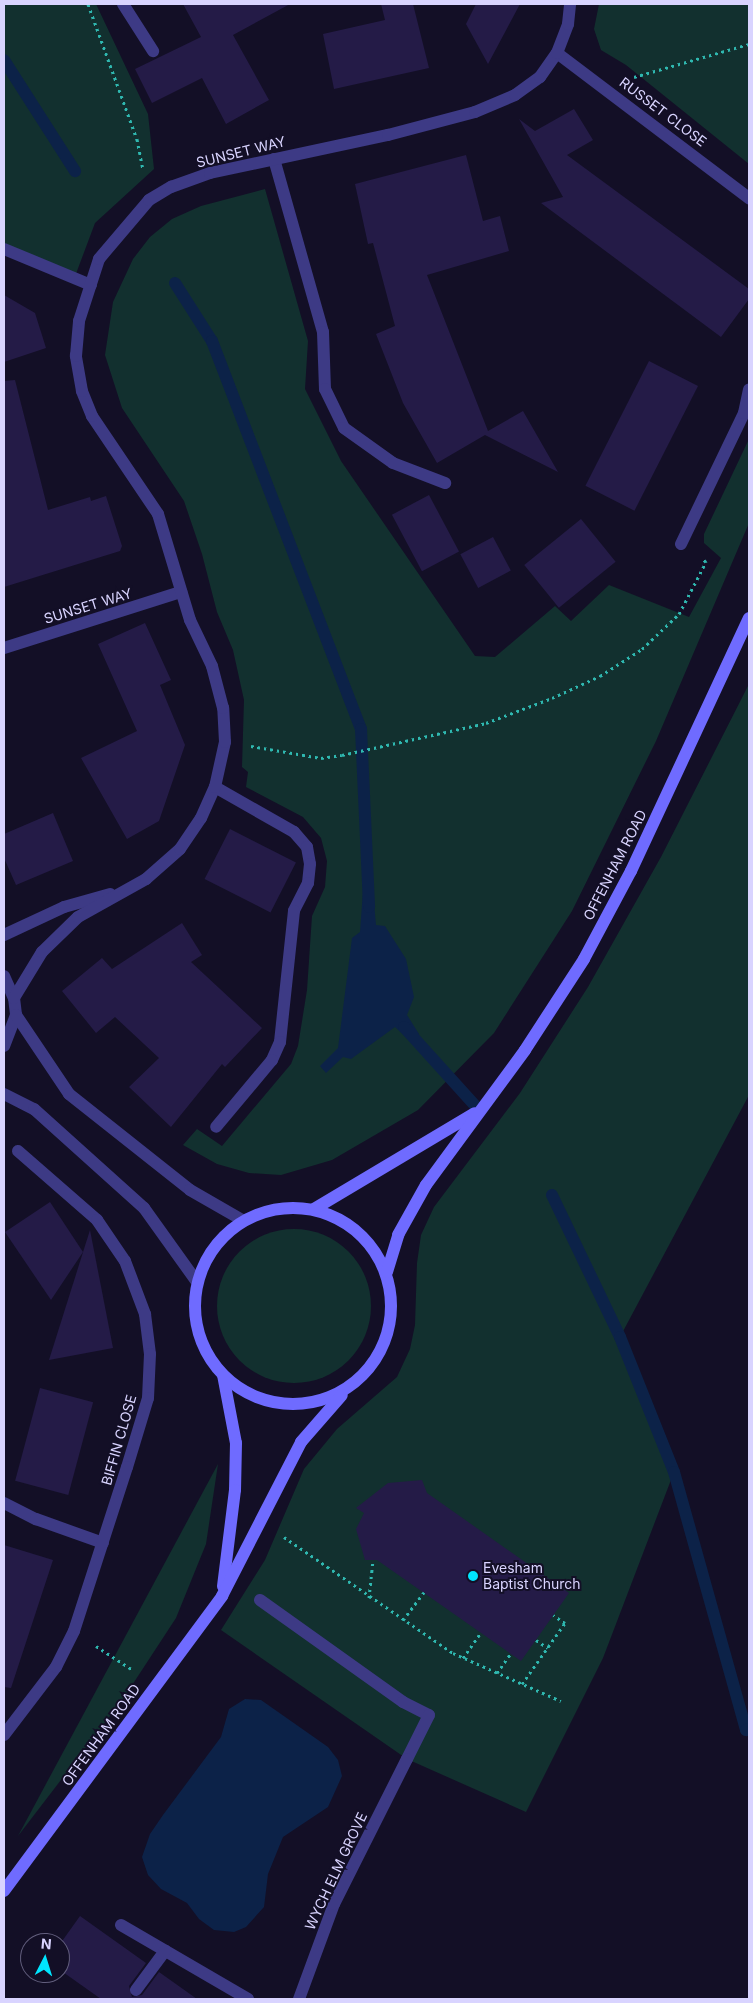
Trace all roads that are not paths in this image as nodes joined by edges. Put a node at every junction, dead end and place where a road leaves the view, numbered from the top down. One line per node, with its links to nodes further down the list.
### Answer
1 (123, 4): 3 (street)
2 (570, 4): 4 (street, SUNSET WAY)
3 (153, 51)
4 (557, 53): 5 (street, SUNSET WAY); 6 (street, RUSSET CLOSE)
5 (274, 159): 8 (street, SUNSET WAY); 10 (street)
6 (749, 198)
7 (4, 249): 8 (street)
8 (91, 286): 12 (street, SUNSET WAY)
9 (749, 390): 11 (street)
10 (445, 483)
11 (681, 544)
12 (181, 592): 14 (street, SUNSET WAY); 15 (street, SUNSET WAY)
13 (749, 618): 23 (main road, OFFENHAM ROAD)
14 (4, 648)
15 (215, 787): 16 (street, SUNSET WAY); 24 (street)
16 (129, 889): 17 (street, SUNSET WAY); 19 (street, SUNSET WAY)
17 (4, 935)
18 (4, 976): 19 (street)
19 (14, 998): 20 (street)
20 (16, 1015): 21 (street); 27 (street)
21 (4, 1046)
22 (4, 1094): 29 (street)
23 (479, 1110): 26 (main road, OFFENHAM ROAD); 28 (main road, OFFENHAM ROAD)
24 (216, 1127)
25 (18, 1151): 33 (street, BIFFIN CLOSE)
26 (314, 1209): 27 (main road); 28 (main road)
27 (244, 1220): 29 (main road)
28 (387, 1272): 31 (main road)
29 (197, 1282): 30 (main road)
30 (223, 1375): 31 (main road); 34 (main road, OFFENHAM ROAD)
31 (348, 1389): 34 (main road, OFFENHAM ROAD)
32 (4, 1503): 33 (street)
33 (103, 1544): 36 (street, BIFFIN CLOSE)
34 (222, 1596): 37 (main road, OFFENHAM ROAD)
35 (260, 1600): 42 (street, WYCH ELM GROVE)
36 (4, 1735)
37 (4, 1891)
38 (121, 1925): 39 (street)
39 (165, 1952): 40 (street); 41 (street)
40 (136, 1990)
41 (248, 1999)
42 (299, 1999)

